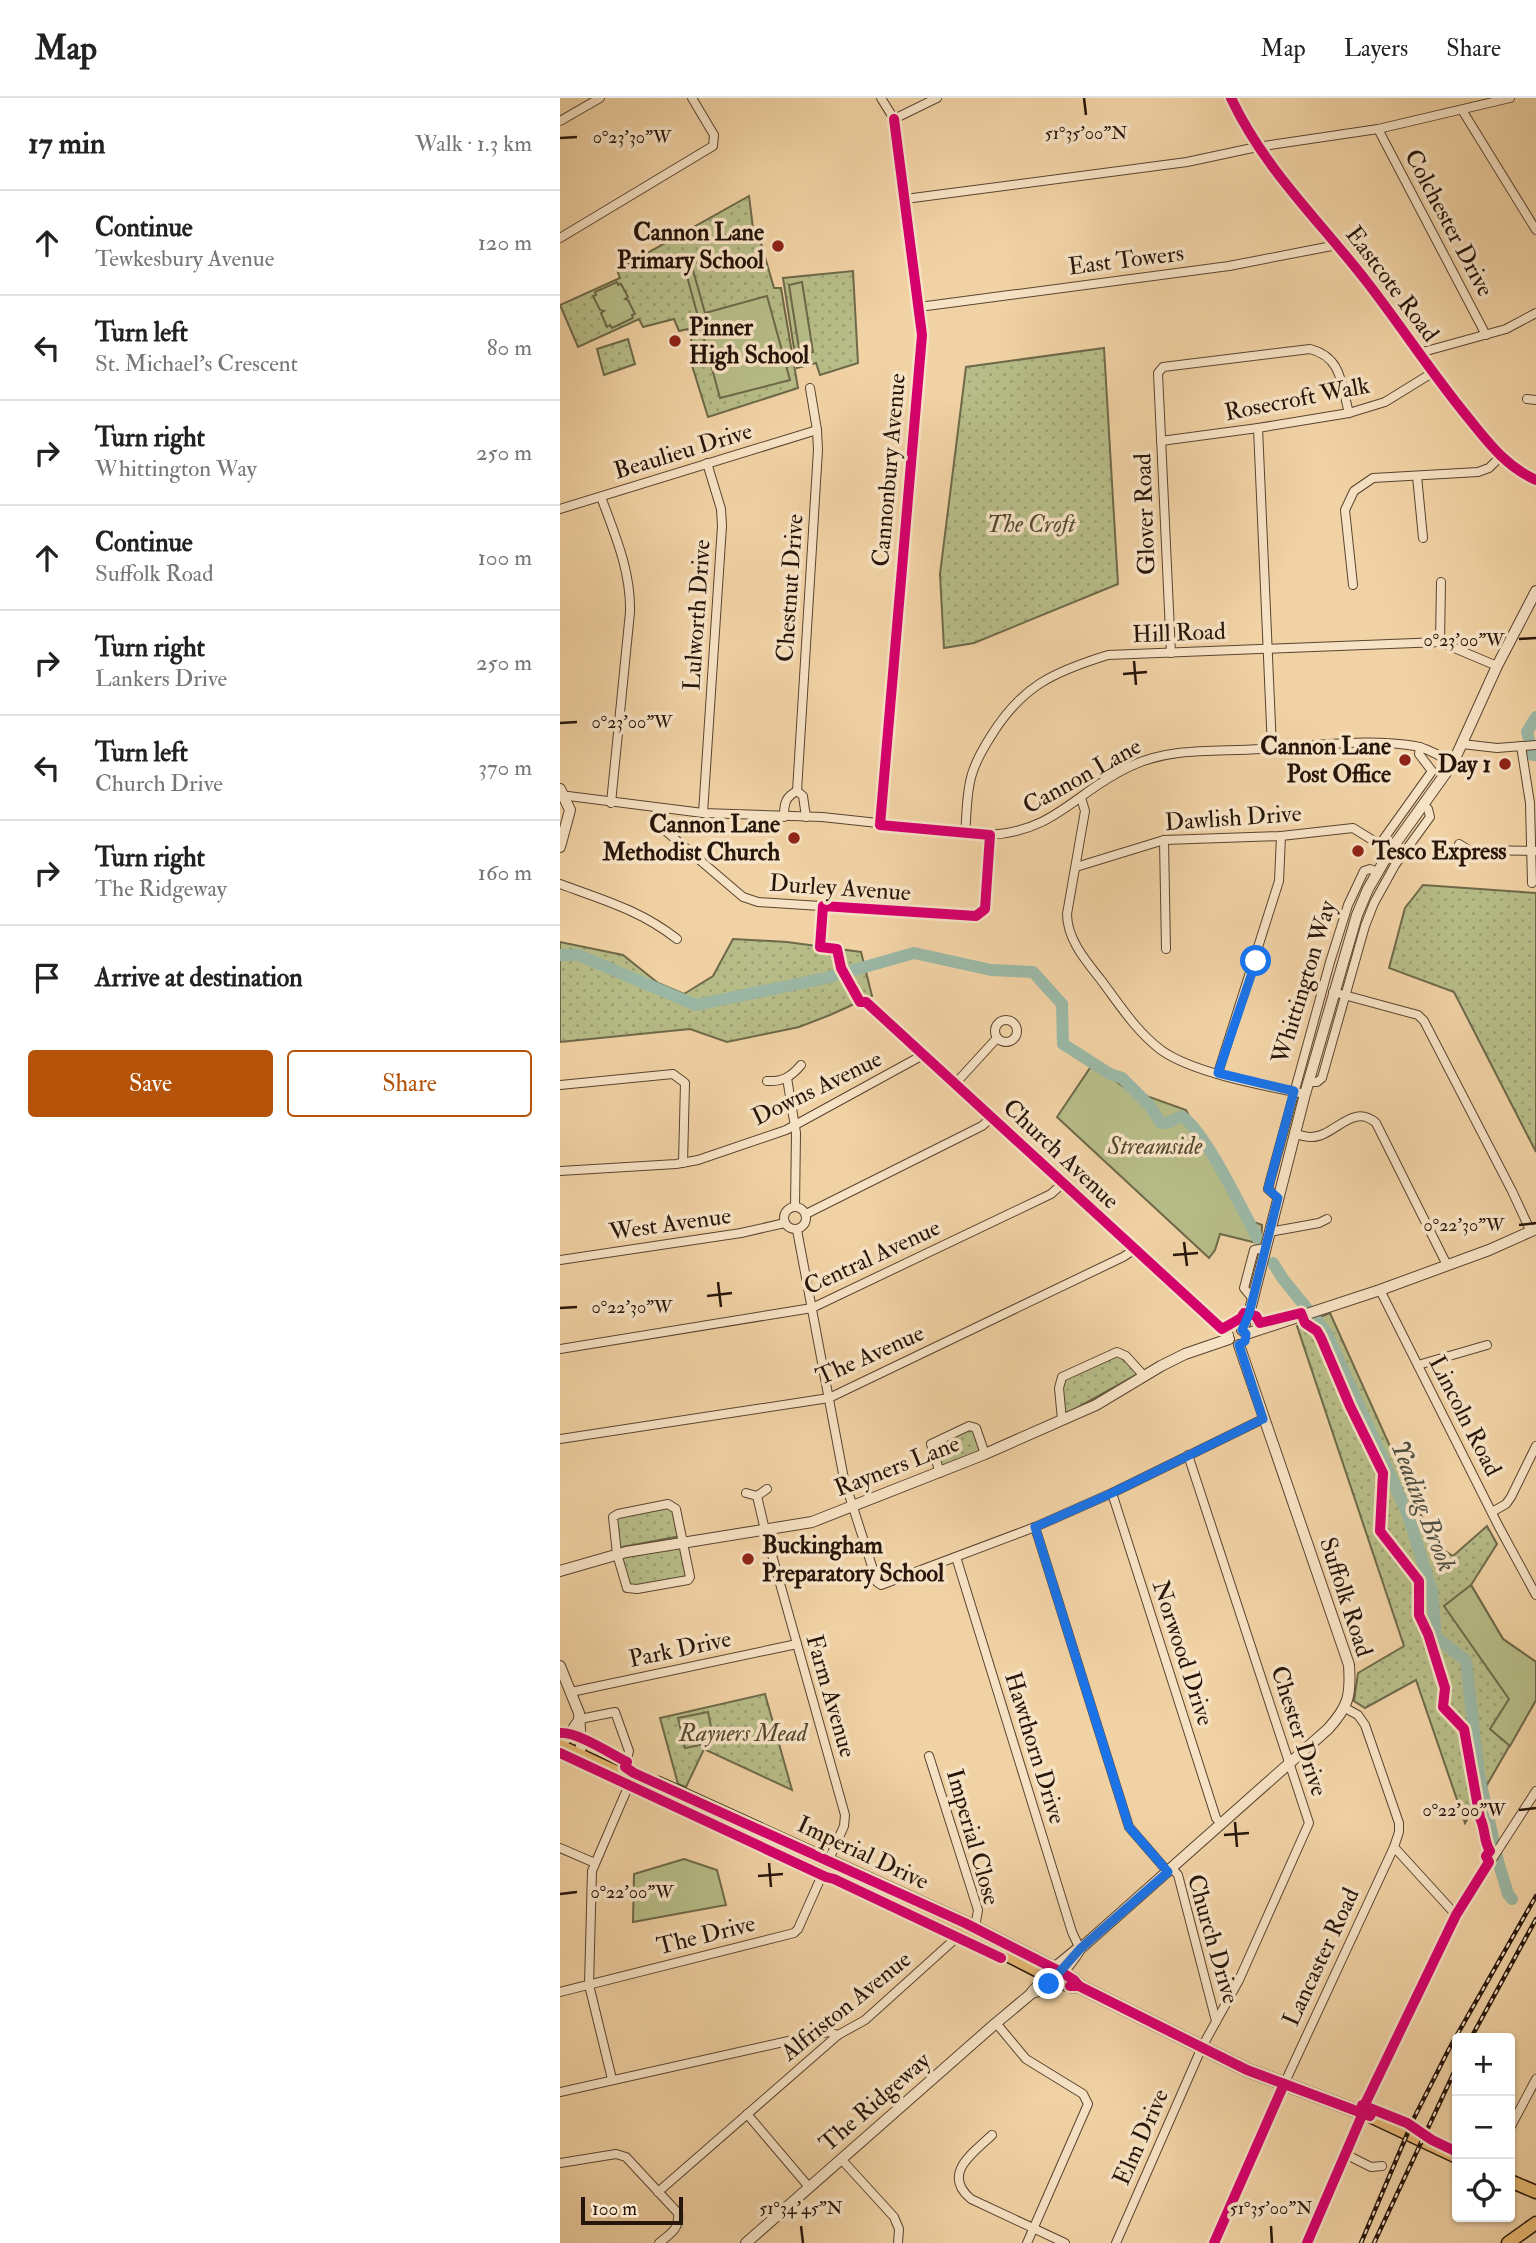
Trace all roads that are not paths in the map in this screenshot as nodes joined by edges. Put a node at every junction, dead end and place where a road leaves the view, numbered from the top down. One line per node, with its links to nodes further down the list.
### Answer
1 (600, 98): 9 (street)
2 (692, 98): 14 (street)
3 (881, 98): 8 (street)
4 (937, 98): 8 (street)
5 (1231, 98): 11 (street, Eastcote Road)
6 (1510, 98): 7 (street)
7 (1462, 110): 10 (street); 13 (street)
8 (894, 119): 12 (street, Cannonbury Avenue)
9 (560, 121)
10 (1378, 129): 11 (street); 18 (street, Colchester Drive)
11 (1257, 147): 12 (street); 15 (street, Eastcote Road)
12 (905, 199): 16 (street, Cannonbury Avenue)
13 (1536, 230)
14 (560, 238)
15 (1337, 245): 16 (street, East Towers); 19 (street, Eastcote Road)
16 (919, 307): 54 (street, Cannonbury Avenue)
17 (1536, 313): 18 (street)
18 (1486, 335): 19 (street)
19 (1419, 353): 20 (street, Eastcote Road)
20 (1432, 373): 22 (street, Rosecroft Walk); 26 (street, Eastcote Road)
21 (810, 388): 24 (street, Chestnut Drive)
22 (1349, 413): 23 (street, Rosecroft Walk); 25 (street, Glover Road)
23 (1258, 428): 25 (street, Rosecroft Walk); 37 (street)
24 (817, 430): 27 (street, Beaulieu Drive); 45 (street, Chestnut Drive)
25 (1161, 441): 38 (street, Glover Road)
26 (1501, 456): 28 (street); 29 (street, Eastcote Road)
27 (707, 463): 30 (street, Beaulieu Drive); 51 (street, Lulworth Drive)
28 (1417, 476): 32 (street); 34 (street)
29 (1536, 480)
30 (601, 497): 31 (street, Beaulieu Drive); 48 (street)
31 (560, 509)
32 (1423, 538)
33 (1441, 582): 36 (street)
34 (1353, 586)
35 (1536, 591): 39 (street, Whittington Way)
36 (1440, 642): 37 (street, Hill Road); 39 (street, Hill Road)
37 (1267, 649): 38 (street, Hill Road); 43 (street)
38 (1171, 653): 55 (street, Hill Road)
39 (1497, 666): 40 (street, Whittington Way)
40 (1462, 744): 41 (street); 44 (street, Whittington Way)
41 (1530, 745): 63 (street)
42 (1420, 747): 43 (street, Cannon Lane); 44 (street, Cannon Lane); 60 (street)
43 (1272, 748): 47 (street, Cannon Lane)
44 (1454, 763): 49 (street, Whittington Way)
45 (797, 791): 52 (street, Chestnut Drive); 53 (street, Chestnut Drive)
46 (561, 793): 48 (street, Cannon Lane); 61 (street)
47 (1080, 798): 56 (street, Cannon Lane); 64 (street)
48 (611, 803): 50 (street, Cannon Lane)
49 (1424, 805): 62 (street, Whittington Way); 71 (street, Whittington Way)
50 (657, 809): 51 (street, Cannon Lane); 56 (street, Durley Avenue)
51 (703, 813): 52 (street, Cannon Lane)
52 (784, 817): 53 (street, Cannon Lane)
53 (806, 817): 54 (street, Cannon Lane)
54 (880, 825): 55 (street, Cannon Lane)
55 (965, 834): 56 (street, Cannon Lane)
56 (990, 835)
57 (1281, 836): 58 (street, Dawlish Drive); 60 (street, Dawlish Drive); 76 (street)
58 (1164, 840): 64 (street, Dawlish Drive); 69 (street)
59 (1459, 844): 63 (street)
60 (1380, 845): 62 (street, Dawlish Drive)
61 (560, 847)
62 (1390, 851): 65 (street, Whittington Way)
63 (1533, 851): 66 (street)
64 (1076, 867): 76 (street)
65 (1377, 872): 70 (street, Whittington Way); 82 (street, Whittington Way)
66 (1531, 883)
67 (560, 884): 68 (street)
68 (677, 939)
69 (1166, 949)
70 (1334, 992): 71 (street); 79 (street, Whittington Way)
71 (1345, 995): 79 (street, Whittington Way); 96 (street)
72 (866, 1002): 74 (street, Church Avenue)
73 (997, 1038): 80 (street)
74 (923, 1055): 80 (street, Church Avenue); 85 (street, Downs Avenue)
75 (801, 1065): 77 (street)
76 (1218, 1073): 82 (street)
77 (788, 1078): 78 (street); 85 (street)
78 (766, 1081)
79 (1308, 1082): 83 (street, Whittington Way)
80 (955, 1084): 84 (street, Church Avenue)
81 (560, 1085): 87 (street)
82 (1294, 1091): 83 (street); 90 (street, Whittington Way)
83 (1305, 1094): 86 (street, Whittington Way)
84 (992, 1118): 89 (street, Church Avenue); 92 (street)
85 (795, 1126): 87 (street, Downs Avenue); 91 (street)
86 (1295, 1134): 90 (street, Whittington Way); 100 (street)
87 (683, 1163): 88 (street, Downs Avenue)
88 (560, 1171)
89 (1062, 1184): 98 (street, Church Avenue); 102 (street, Central Avenue)
90 (1278, 1198): 97 (street, Whittington Way)
91 (795, 1207): 92 (street); 94 (street)
92 (806, 1214): 95 (street)
93 (1327, 1219): 97 (street)
94 (785, 1223): 95 (street); 99 (street, West Avenue)
95 (797, 1230): 102 (street)
96 (1533, 1230): 100 (street, Rayners Lane)
97 (1269, 1232): 103 (street, Whittington Way)
98 (1134, 1250): 104 (street, Church Avenue); 114 (street, The Avenue)
99 (560, 1260)
100 (1447, 1265): 101 (street, Rayners Lane)
101 (1380, 1290): 105 (street, Rayners Lane); 112 (street, Lincoln Road)
102 (812, 1308): 111 (street, Central Avenue); 114 (street)
103 (1248, 1317): 105 (street); 106 (street, Whittington Way)
104 (1220, 1328): 107 (street, Church Avenue); 108 (street)
105 (1263, 1329): 106 (street, Rayners Lane)
106 (1244, 1332): 107 (street, Rayners Lane); 109 (street)
107 (1229, 1337): 108 (street, Rayners Lane); 109 (street)
108 (1217, 1343): 113 (street, Rayners Lane)
109 (1239, 1345): 115 (street, Suffolk Road)
110 (1487, 1345): 112 (street)
111 (560, 1349)
112 (1418, 1365): 127 (street, Lincoln Road)
113 (1143, 1376): 116 (street, Rayners Lane); 116 (street)
114 (829, 1398): 117 (street, The Avenue); 126 (street)
115 (1263, 1419): 120 (street); 138 (street, Suffolk Road)
116 (1062, 1420): 119 (street, Rayners Lane)
117 (560, 1439)
118 (1536, 1446): 127 (street)
119 (985, 1454): 121 (street, Rayners Lane); 121 (street)
120 (1188, 1455): 124 (street); 143 (street, Chester Drive)
121 (940, 1473): 126 (street, Rayners Lane)
122 (767, 1489): 125 (street)
123 (746, 1493): 125 (street)
124 (1112, 1493): 128 (street); 146 (street, Norwood Drive)
125 (757, 1496): 129 (street)
126 (853, 1506): 129 (street, Rayners Lane); 132 (street)
127 (1492, 1512): 134 (street, Lincoln Road)
128 (1035, 1527): 132 (street); 151 (street, Church Drive)
129 (765, 1530): 130 (street, Rayners Lane); 135 (street, Farm Avenue)
130 (682, 1542): 131 (street, Rayners Lane); 131 (street); 131 (street)
131 (617, 1554): 133 (street, Rayners Lane)
132 (956, 1557): 154 (street, Hawthorn Drive)
133 (560, 1571)
134 (1536, 1595)
135 (797, 1644): 137 (street, Park Drive); 150 (street, Farm Avenue)
136 (560, 1667): 137 (street)
137 (570, 1692): 139 (street)
138 (1345, 1708): 143 (street, The Ridgeway); 147 (street)
139 (580, 1719): 140 (street); 141 (street); 144 (street)
140 (561, 1742): 141 (main road, Imperial Drive); 144 (main road, Imperial Drive)
141 (582, 1748): 144 (main road, Imperial Drive)
142 (929, 1756): 153 (street, Imperial Close)
143 (1289, 1763): 146 (street, The Ridgeway); 158 (street, Chester Drive)
144 (630, 1773): 149 (street); 150 (main road, Imperial Drive)
145 (1536, 1791): 152 (street)
146 (1221, 1824): 151 (street, The Ridgeway)
147 (1394, 1847): 152 (street); 164 (street, Lancaster Road)
148 (560, 1848): 149 (street)
149 (595, 1863): 156 (street)
150 (826, 1865): 153 (main road, Imperial Drive); 156 (street, The Drive)
151 (1170, 1871): 154 (street, The Ridgeway); 158 (street, Church Drive)
152 (1456, 1915): 166 (street)
153 (966, 1928): 155 (main road, Imperial Drive); 160 (street, Alfriston Avenue)
154 (1080, 1949): 155 (street, The Ridgeway)
155 (1054, 1974): 159 (street, The Ridgeway); 161 (main road, Imperial Drive)
156 (589, 1985): 157 (street, The Drive); 162 (street)
157 (560, 1992)
158 (1216, 2021): 161 (street, Chester Drive)
159 (996, 2023): 172 (street, The Ridgeway); 180 (street)
160 (838, 2035): 162 (street); 167 (street, Alfriston Avenue)
161 (1202, 2047): 164 (main road, Imperial Drive); 186 (street, Elm Drive)
162 (612, 2079): 165 (street)
163 (1536, 2079): 168 (street)
164 (1284, 2084): 166 (main road, Imperial Drive); 187 (street, Lancaster Road)
165 (560, 2092)
166 (1364, 2110): 170 (street); 171 (main road, Imperial Drive)
167 (747, 2114): 176 (street); 177 (street, Alfriston Avenue)
168 (1515, 2119)
169 (992, 2135): 180 (street)
170 (1345, 2154): 174 (street); 188 (street)
171 (1452, 2154)
172 (842, 2160): 176 (street, The Ridgeway); 183 (street)
173 (560, 2164): 177 (street)
174 (1382, 2166)
175 (1515, 2183): 178 (main road)
176 (810, 2187): 182 (street, The Ridgeway)
177 (658, 2192): 181 (street)
178 (1536, 2192)
179 (1536, 2223): 189 (main road)
180 (1033, 2228): 184 (street); 185 (street)
181 (659, 2243)
182 (746, 2243)
183 (898, 2243)
184 (1027, 2243)
185 (1065, 2243)
186 (1116, 2243)
187 (1213, 2243)
188 (1307, 2243)
189 (1508, 2243)

